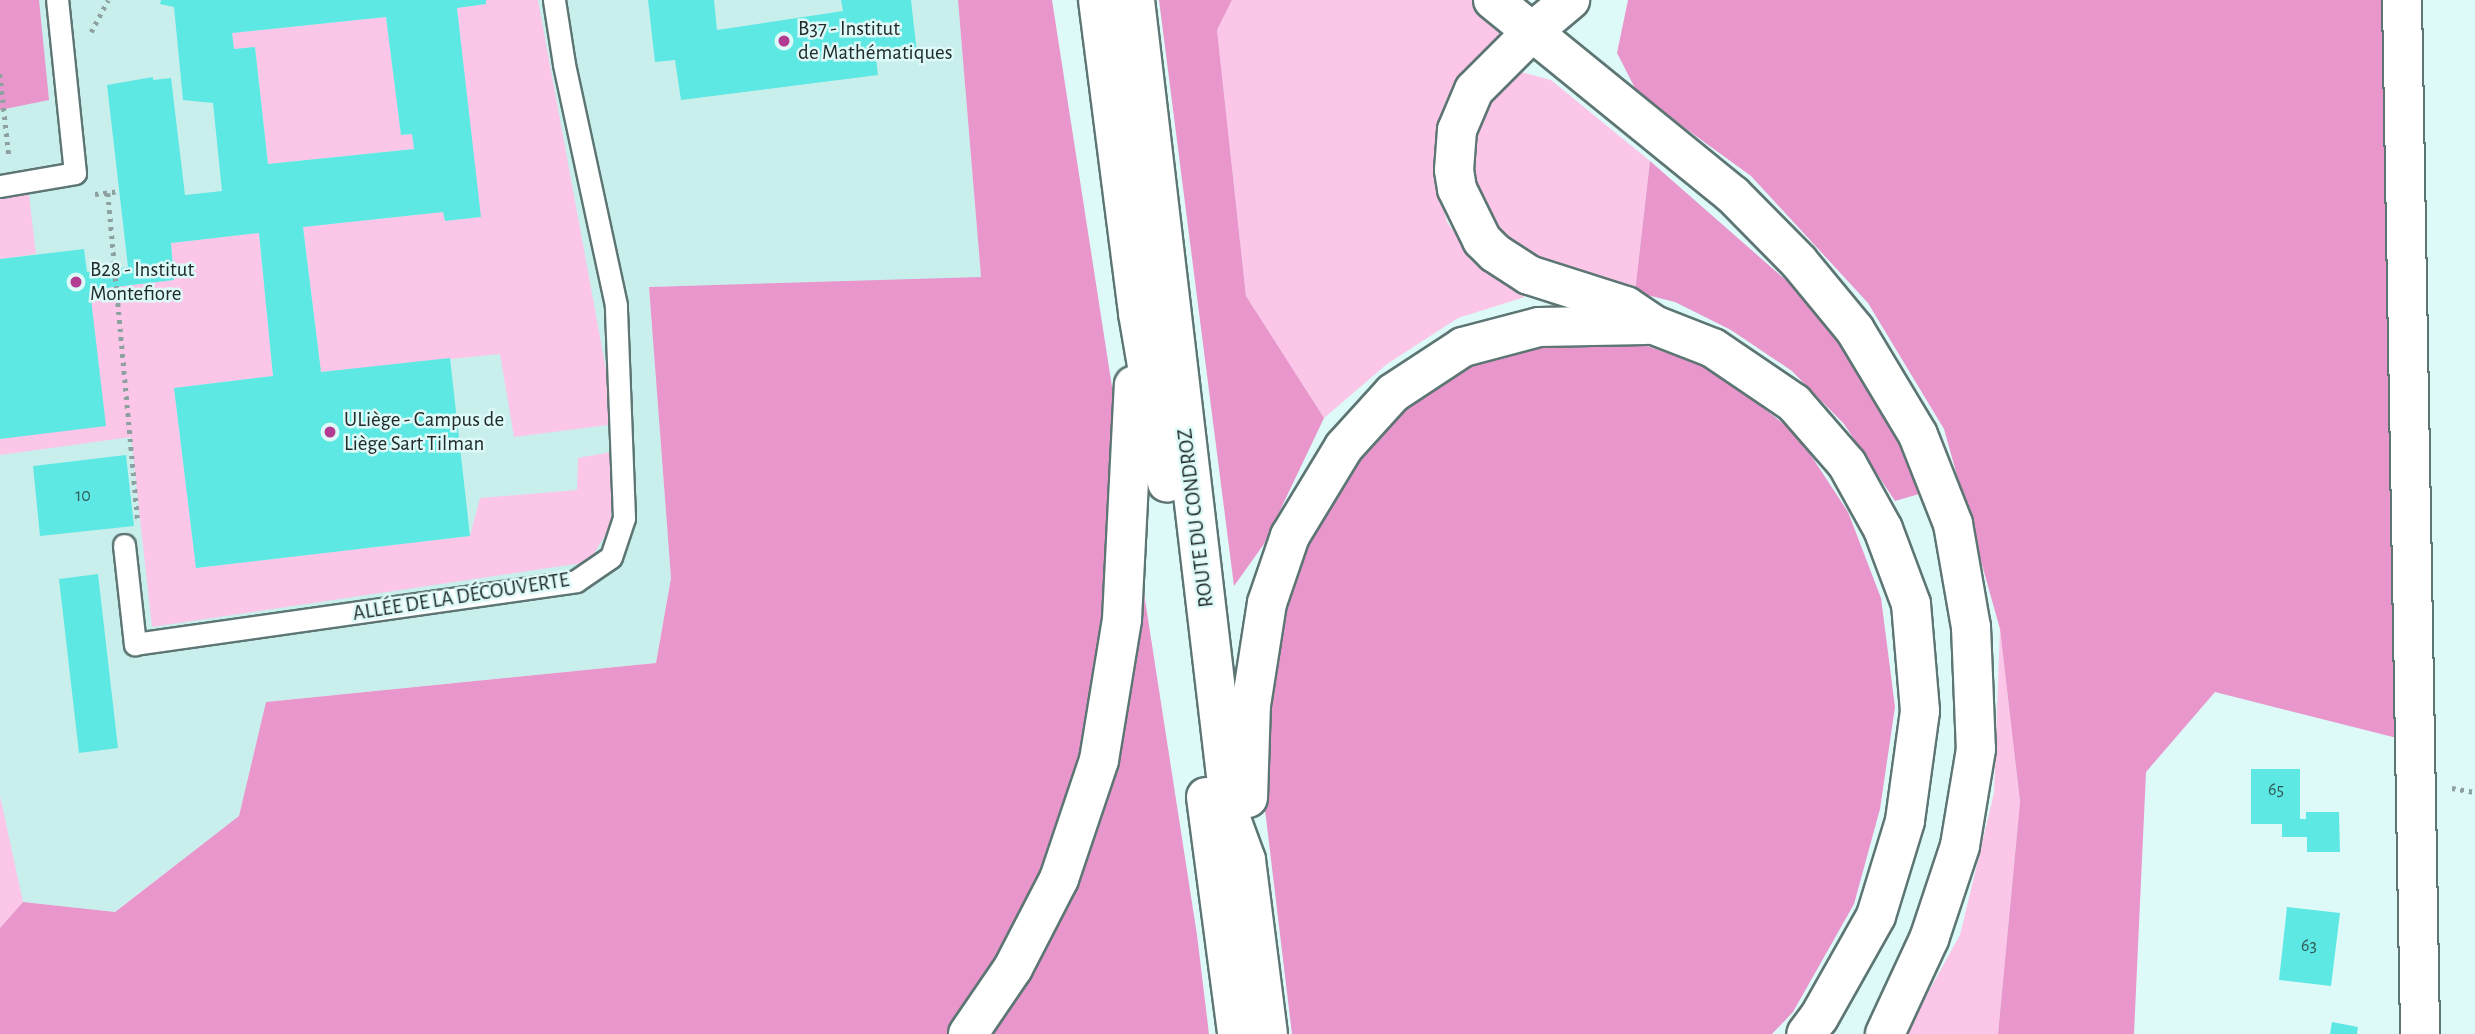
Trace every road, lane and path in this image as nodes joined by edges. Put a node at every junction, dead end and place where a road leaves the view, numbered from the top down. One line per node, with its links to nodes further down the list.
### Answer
1 (57, 0): 10 (lane)
2 (554, 0): 14 (lane, ALLÉE DE LA DÉCOUVERTE)
3 (1098, 0): 12 (main road, ROUTE DU CONDROZ)
4 (1135, 0): 15 (main road, ROUTE DU CONDROZ)
5 (1493, 0): 8 (main road)
6 (1570, 0): 8 (main road)
7 (2402, 0): 21 (main road)
8 (1532, 32): 13 (main road); 20 (main road)
9 (0, 74): 10 (path)
10 (6, 185)
11 (108, 193): 14 (path)
12 (1138, 313): 16 (main road); 17 (main road, ROUTE DU CONDROZ)
13 (1654, 325): 15 (main road); 19 (main road)
14 (124, 545)
15 (1246, 860): 18 (main road, ROUTE DU CONDROZ)
16 (968, 1034)
17 (1237, 1034)
18 (1268, 1034)
19 (1806, 1034)
20 (1885, 1034)
21 (2420, 1034)

